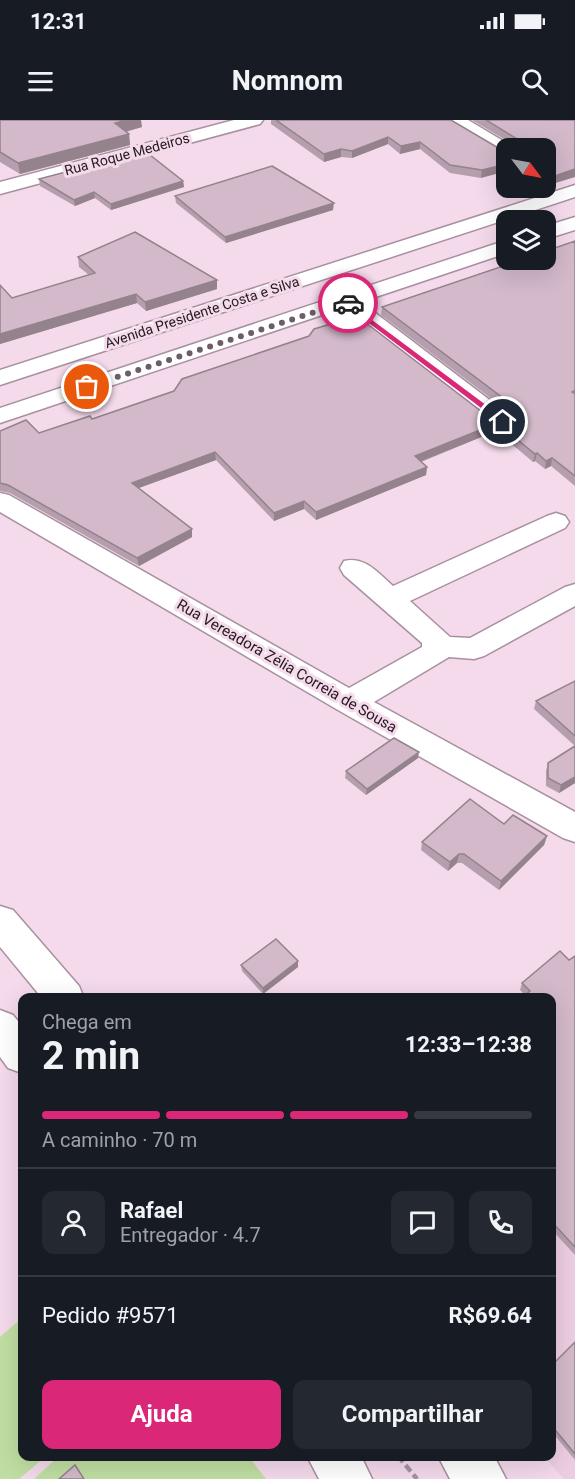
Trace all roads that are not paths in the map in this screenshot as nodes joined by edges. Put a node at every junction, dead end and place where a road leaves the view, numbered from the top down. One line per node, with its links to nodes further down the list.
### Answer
1 (254, 120): 4 (main road, Rua Roque Medeiros)
2 (455, 120): 3 (main road)
3 (496, 144)
4 (0, 188)
5 (575, 191): 10 (main road, Avenida Presidente Costa e Silva)
6 (575, 223): 7 (main road)
7 (556, 230)
8 (496, 250): 9 (main road)
9 (345, 302): 12 (main road); 16 (main road)
10 (219, 307): 11 (main road, Avenida Presidente Costa e Silva); 12 (main road)
11 (107, 343): 13 (main road, Avenida Presidente Costa e Silva); 14 (main road)
12 (217, 344): 14 (main road)
13 (0, 378)
14 (108, 380): 15 (main road)
15 (0, 416)
16 (503, 422)
17 (0, 501): 23 (main road, Rua Vereadora Zélia Correia de Sousa)
18 (556, 522): 21 (main road)
19 (354, 568): 21 (main road)
20 (575, 594): 22 (main road)
21 (391, 598): 22 (main road)
22 (438, 646): 23 (main road)
23 (349, 702): 24 (main road, Rua Vereadora Zélia Correia de Sousa)
24 (575, 828)
25 (0, 921): 26 (main road)
26 (62, 993)
27 (0, 1027): 28 (main road)
28 (18, 1051)
29 (335, 1461): 31 (main road)
30 (466, 1461): 32 (main road)
31 (348, 1479)
32 (482, 1479)

